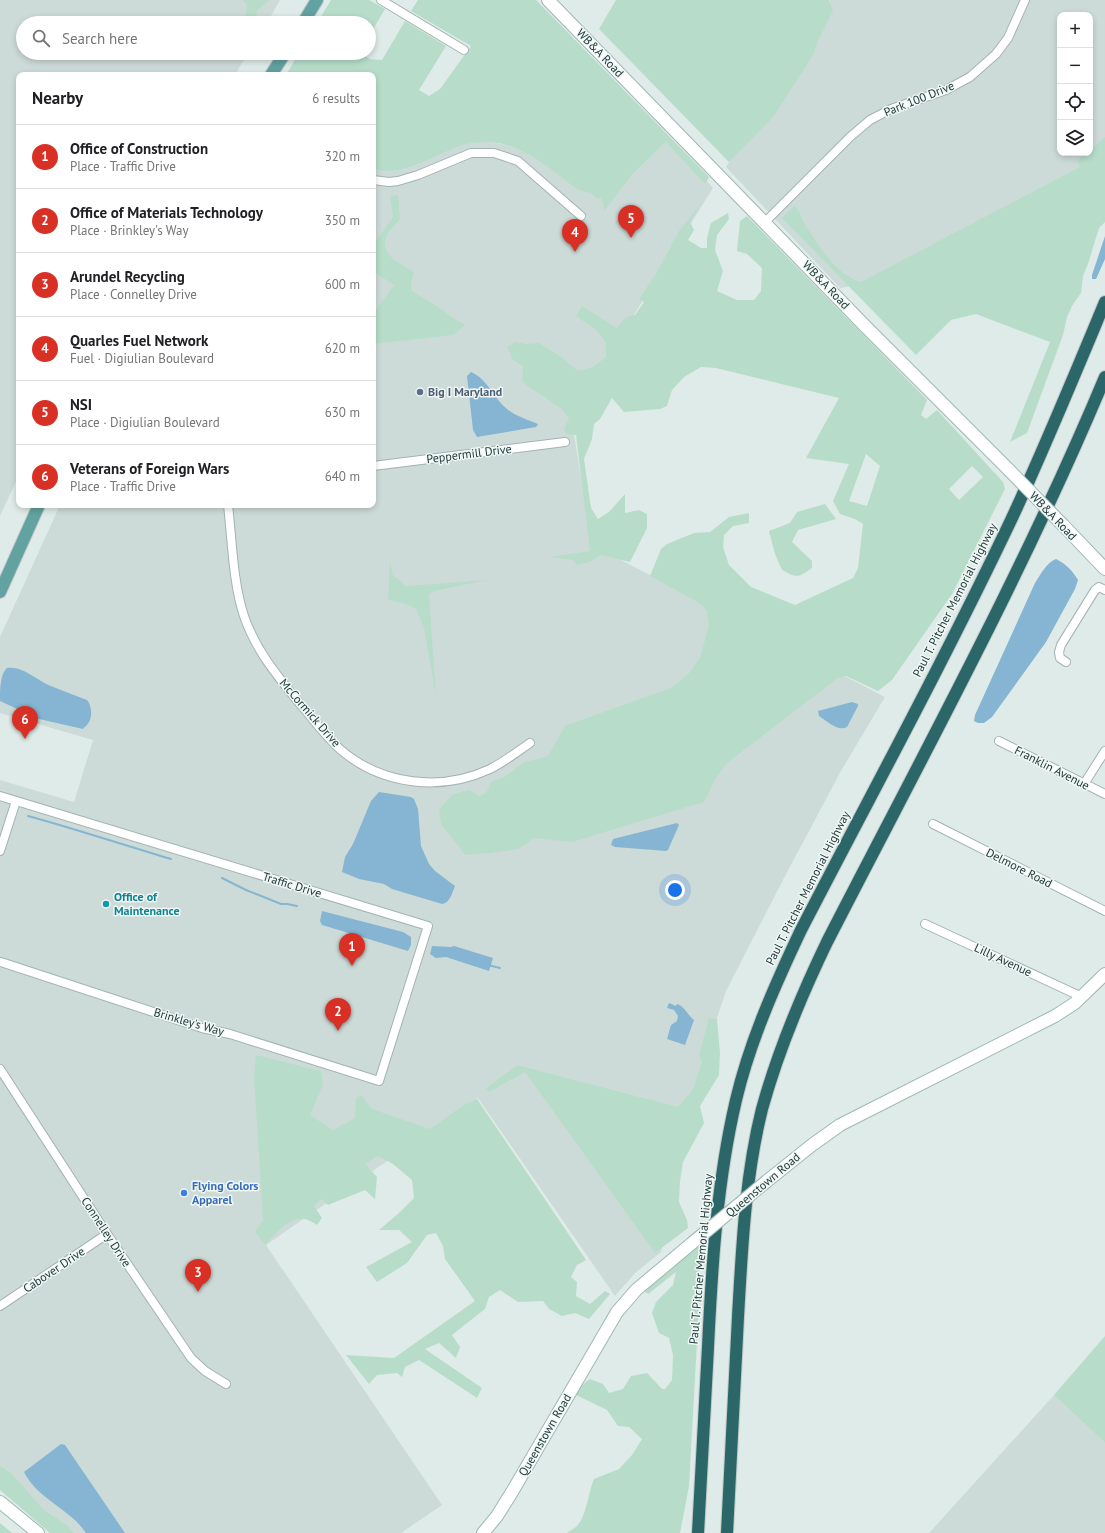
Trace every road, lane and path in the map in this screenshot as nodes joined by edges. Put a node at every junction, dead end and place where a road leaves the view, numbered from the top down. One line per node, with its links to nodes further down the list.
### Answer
1 (317, 0): 5 (main road)
2 (380, 0): 6 (street)
3 (548, 0): 11 (street, WB&A Road)
4 (1025, 0): 11 (street, Park 100 Drive)
5 (307, 16)
6 (464, 50)
7 (281, 60): 8 (main road)
8 (273, 72)
9 (376, 180): 10 (street)
10 (581, 216)
11 (765, 222): 18 (street, WB&A Road, bridge)
12 (1105, 302): 45 (highway, Paul T. Pitcher Memorial Highway)
13 (1105, 377): 46 (highway)
14 (565, 442): 15 (street, Peppermill Drive)
15 (376, 466)
16 (38, 508): 20 (main road)
17 (228, 508): 23 (street, McCormick Drive)
18 (1105, 569)
19 (1105, 590): 21 (street)
20 (0, 592)
21 (1066, 662)
22 (999, 741): 25 (street, Franklin Avenue)
23 (530, 743)
24 (1105, 751): 25 (street)
25 (1084, 784): 26 (street, Franklin Avenue)
26 (1105, 794)
27 (0, 796): 28 (street, Traffic Drive)
28 (16, 801): 30 (street); 38 (street, Traffic Drive)
29 (933, 824): 31 (street, Delmore Road)
30 (0, 851)
31 (1105, 911)
32 (924, 924): 36 (street, Lilly Avenue)
33 (0, 959): 34 (street); 38 (street, Brinkley's Way)
34 (0, 971)
35 (1105, 976): 36 (street, Queenstown Road)
36 (1082, 997): 44 (street, Queenstown Road, bridge)
37 (0, 1069): 39 (street, Connelley Drive)
38 (378, 1081)
39 (107, 1234): 40 (street, Cabover Drive); 41 (street, Connelley Drive)
40 (0, 1306)
41 (226, 1384)
42 (0, 1502): 43 (street)
43 (38, 1533)
44 (483, 1533)
45 (698, 1533)
46 (727, 1533)

